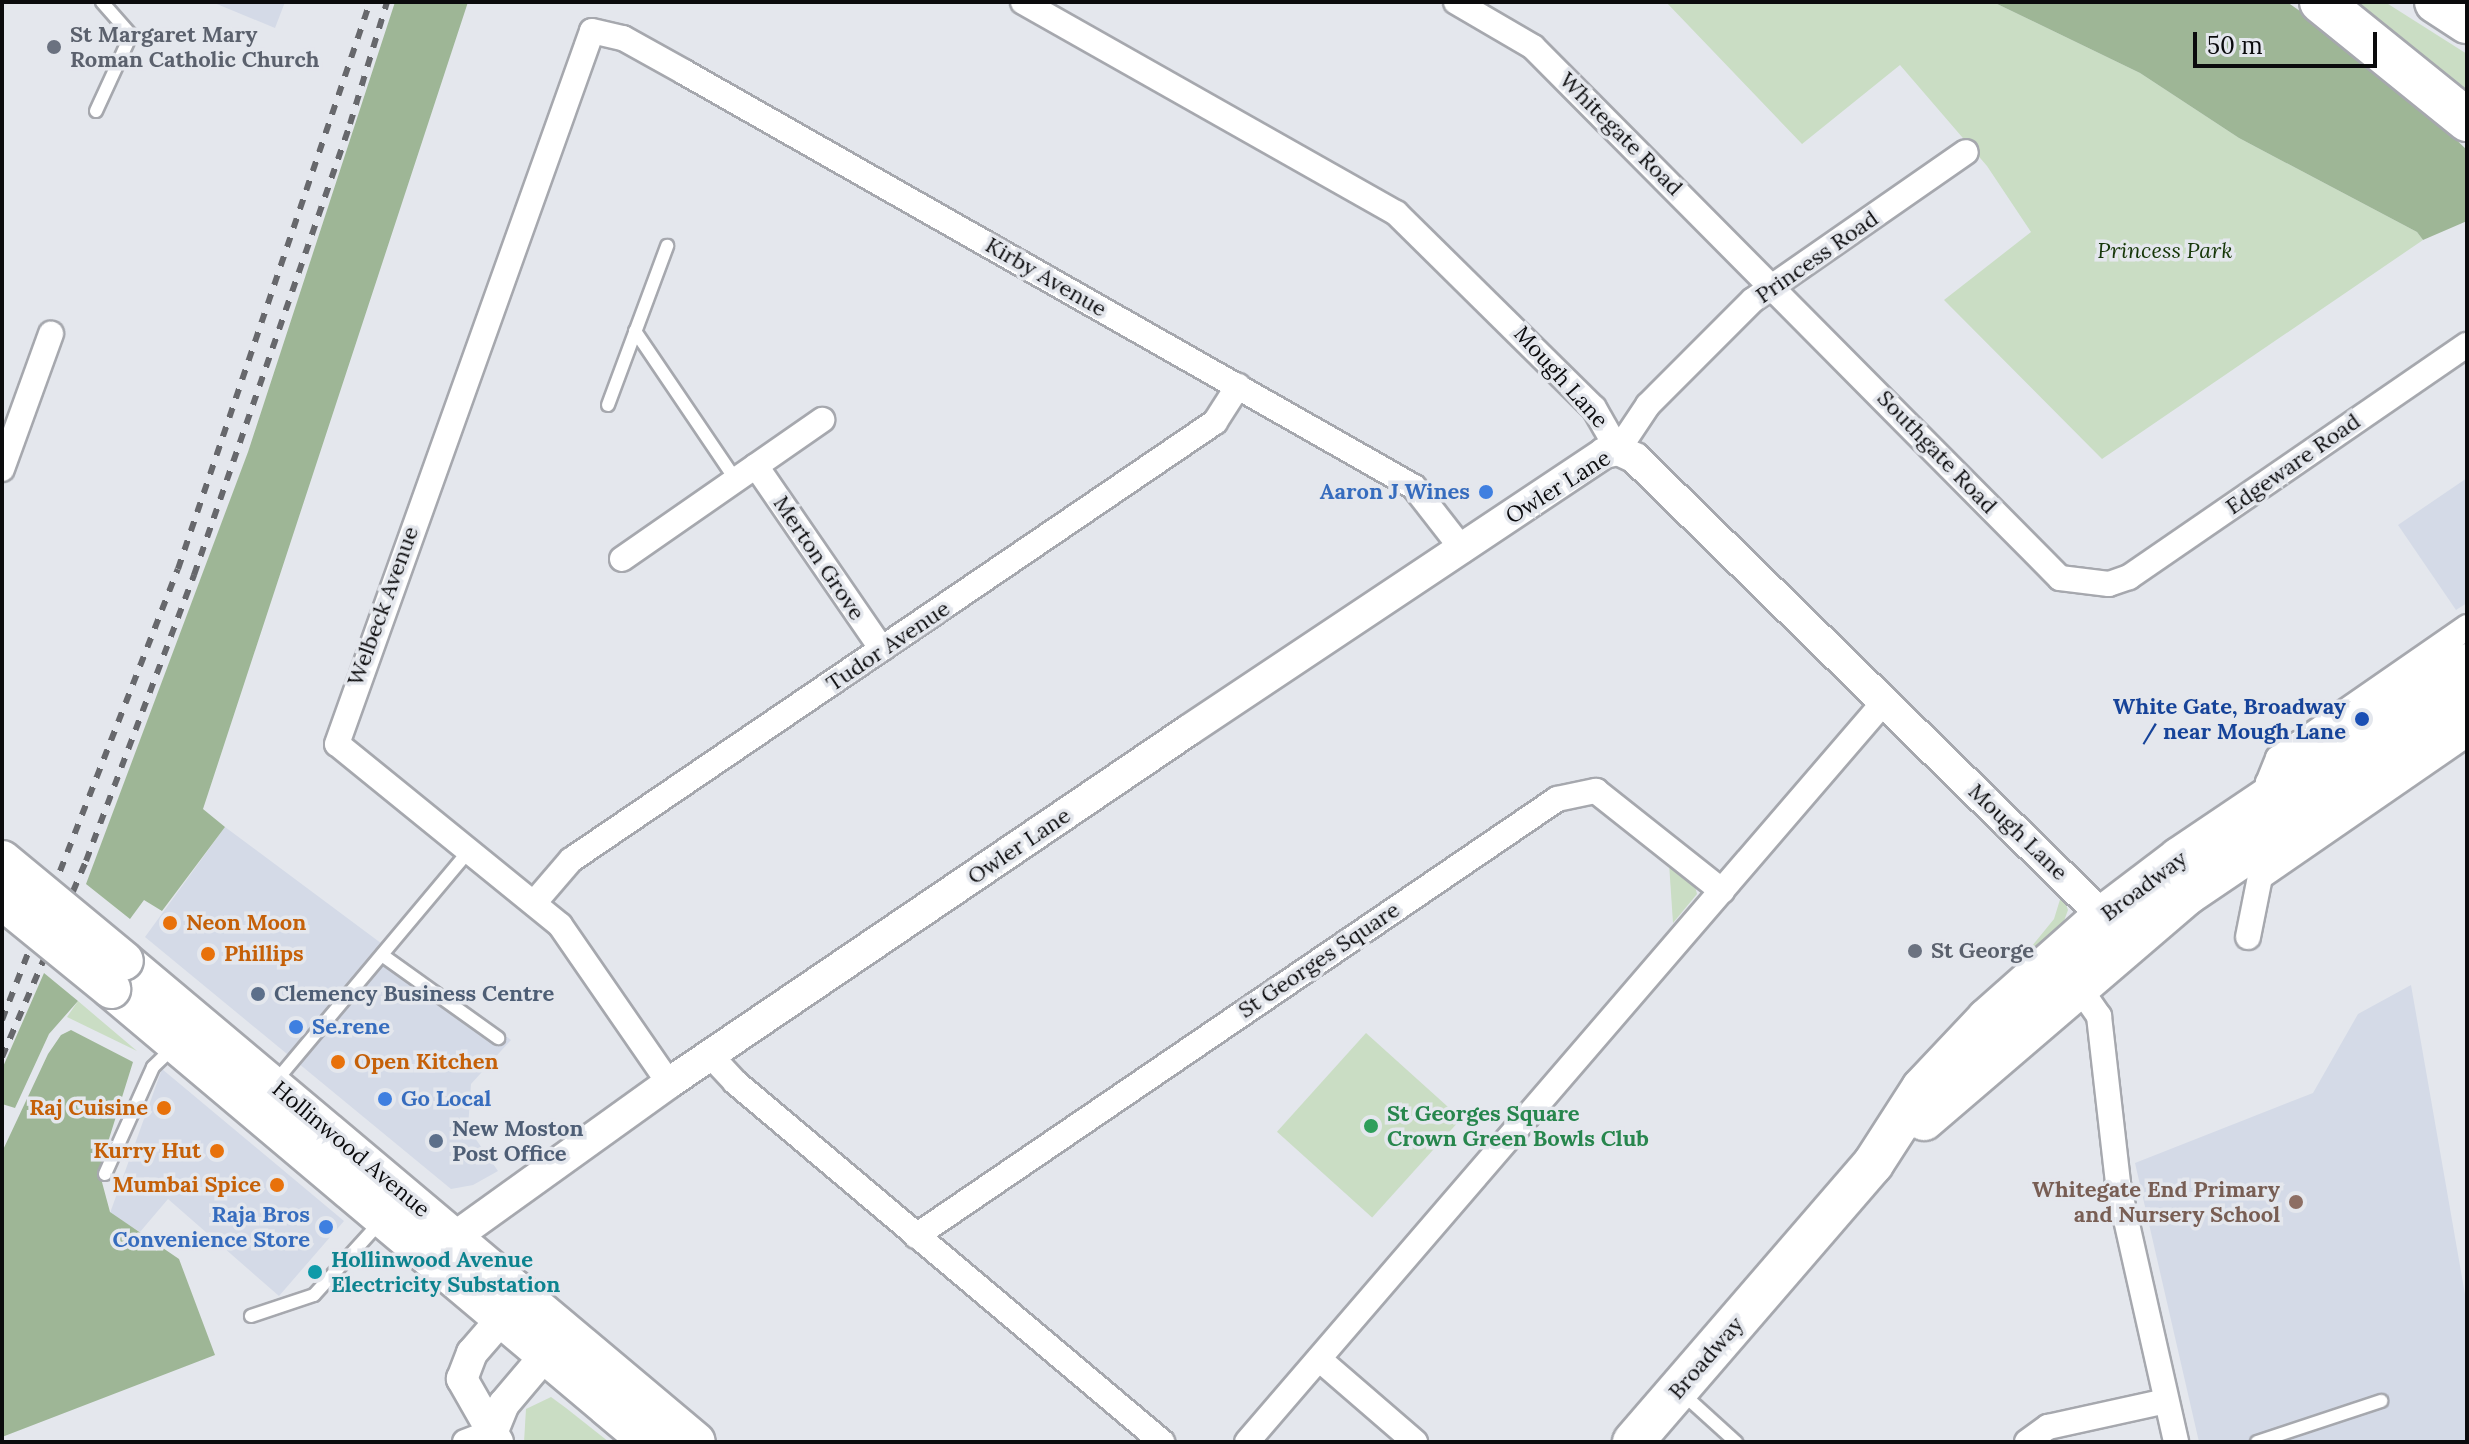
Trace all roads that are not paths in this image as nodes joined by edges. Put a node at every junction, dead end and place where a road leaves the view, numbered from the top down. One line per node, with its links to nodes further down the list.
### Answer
1 (102, 2): 8 (lane)
2 (1023, 2): 19 (street, Mough Lane)
3 (1456, 2): 12 (street, Whitegate Road)
4 (2321, 2): 9 (highway)
5 (2436, 2): 6 (highway)
6 (2467, 22)
7 (605, 32): 16 (street, Kirby Avenue); 33 (street, Welbeck Avenue)
8 (96, 111)
9 (2467, 120)
10 (1966, 152): 12 (street, Princess Road)
11 (667, 246): 13 (lane)
12 (1773, 284): 19 (street, Princess Road); 25 (street, Southgate Road)
13 (635, 331): 17 (lane); 22 (lane)
14 (51, 334): 21 (street)
15 (2467, 345): 25 (street, Edgeware Road)
16 (1238, 386): 23 (street, Kirby Avenue); 27 (street, Tudor Avenue)
17 (608, 405)
18 (822, 420): 20 (street)
19 (1618, 450): 23 (street, Owler Lane); 29 (street, Mough Lane)
20 (756, 466): 22 (street); 27 (street, Merton Grove)
21 (2, 469)
22 (736, 480): 24 (street)
23 (1463, 550): 45 (street, Owler Lane)
24 (622, 559)
25 (2118, 581)
26 (2467, 627): 32 (street)
27 (882, 649): 37 (street, Tudor Avenue)
28 (2467, 664): 32 (highway, Broadway)
29 (1884, 702): 35 (street); 38 (street, Mough Lane)
30 (2467, 705): 38 (highway, Broadway)
31 (2467, 734): 39 (street)
32 (2274, 793): 38 (highway, Broadway)
33 (468, 852): 37 (street, Welbeck Avenue); 40 (lane)
34 (2, 860): 41 (main road, Hollinwood Avenue, bridge)
35 (1722, 891): 51 (street, St Georges Square); 56 (street)
36 (2, 900): 41 (main road, Hollinwood Avenue, bridge)
37 (534, 903): 46 (street, Welbeck Avenue)
38 (2117, 930): 42 (highway, Broadway); 48 (highway, Broadway)
39 (2248, 937)
40 (382, 955): 44 (lane); 47 (lane)
41 (117, 975): 43 (main road, Hollinwood Avenue)
42 (2078, 986): 48 (highway, Broadway); 58 (street)
43 (187, 1032): 47 (main road, Hollinwood Avenue); 49 (lane); 50 (main road, Hollinwood Avenue)
44 (498, 1038)
45 (711, 1056): 46 (street, Owler Lane); 51 (street)
46 (669, 1083): 52 (street, Owler Lane)
47 (273, 1085): 50 (main road, Hollinwood Avenue)
48 (1873, 1164): 57 (highway, Broadway)
49 (105, 1174)
50 (394, 1206): 52 (main road, Hollinwood Avenue); 54 (lane)
51 (916, 1236): 64 (street)
52 (442, 1246): 53 (main road, Hollinwood Avenue)
53 (513, 1306): 55 (main road, Hollinwood Avenue); 60 (street)
54 (251, 1316)
55 (556, 1343): 60 (street); 62 (main road, Hollinwood Avenue); 63 (main road, Hollinwood Avenue)
56 (1319, 1359): 65 (street); 66 (street)
57 (1678, 1390): 67 (highway, Broadway); 68 (lane)
58 (2166, 1401): 69 (street); 70 (street)
59 (2381, 1401): 71 (lane)
60 (496, 1437): 61 (street)
61 (465, 1442)
62 (649, 1442)
63 (696, 1442)
64 (1162, 1442)
65 (1247, 1442)
66 (1415, 1442)
67 (1633, 1442)
68 (1736, 1442)
69 (2027, 1442)
70 (2176, 1442)
71 (2257, 1442)

